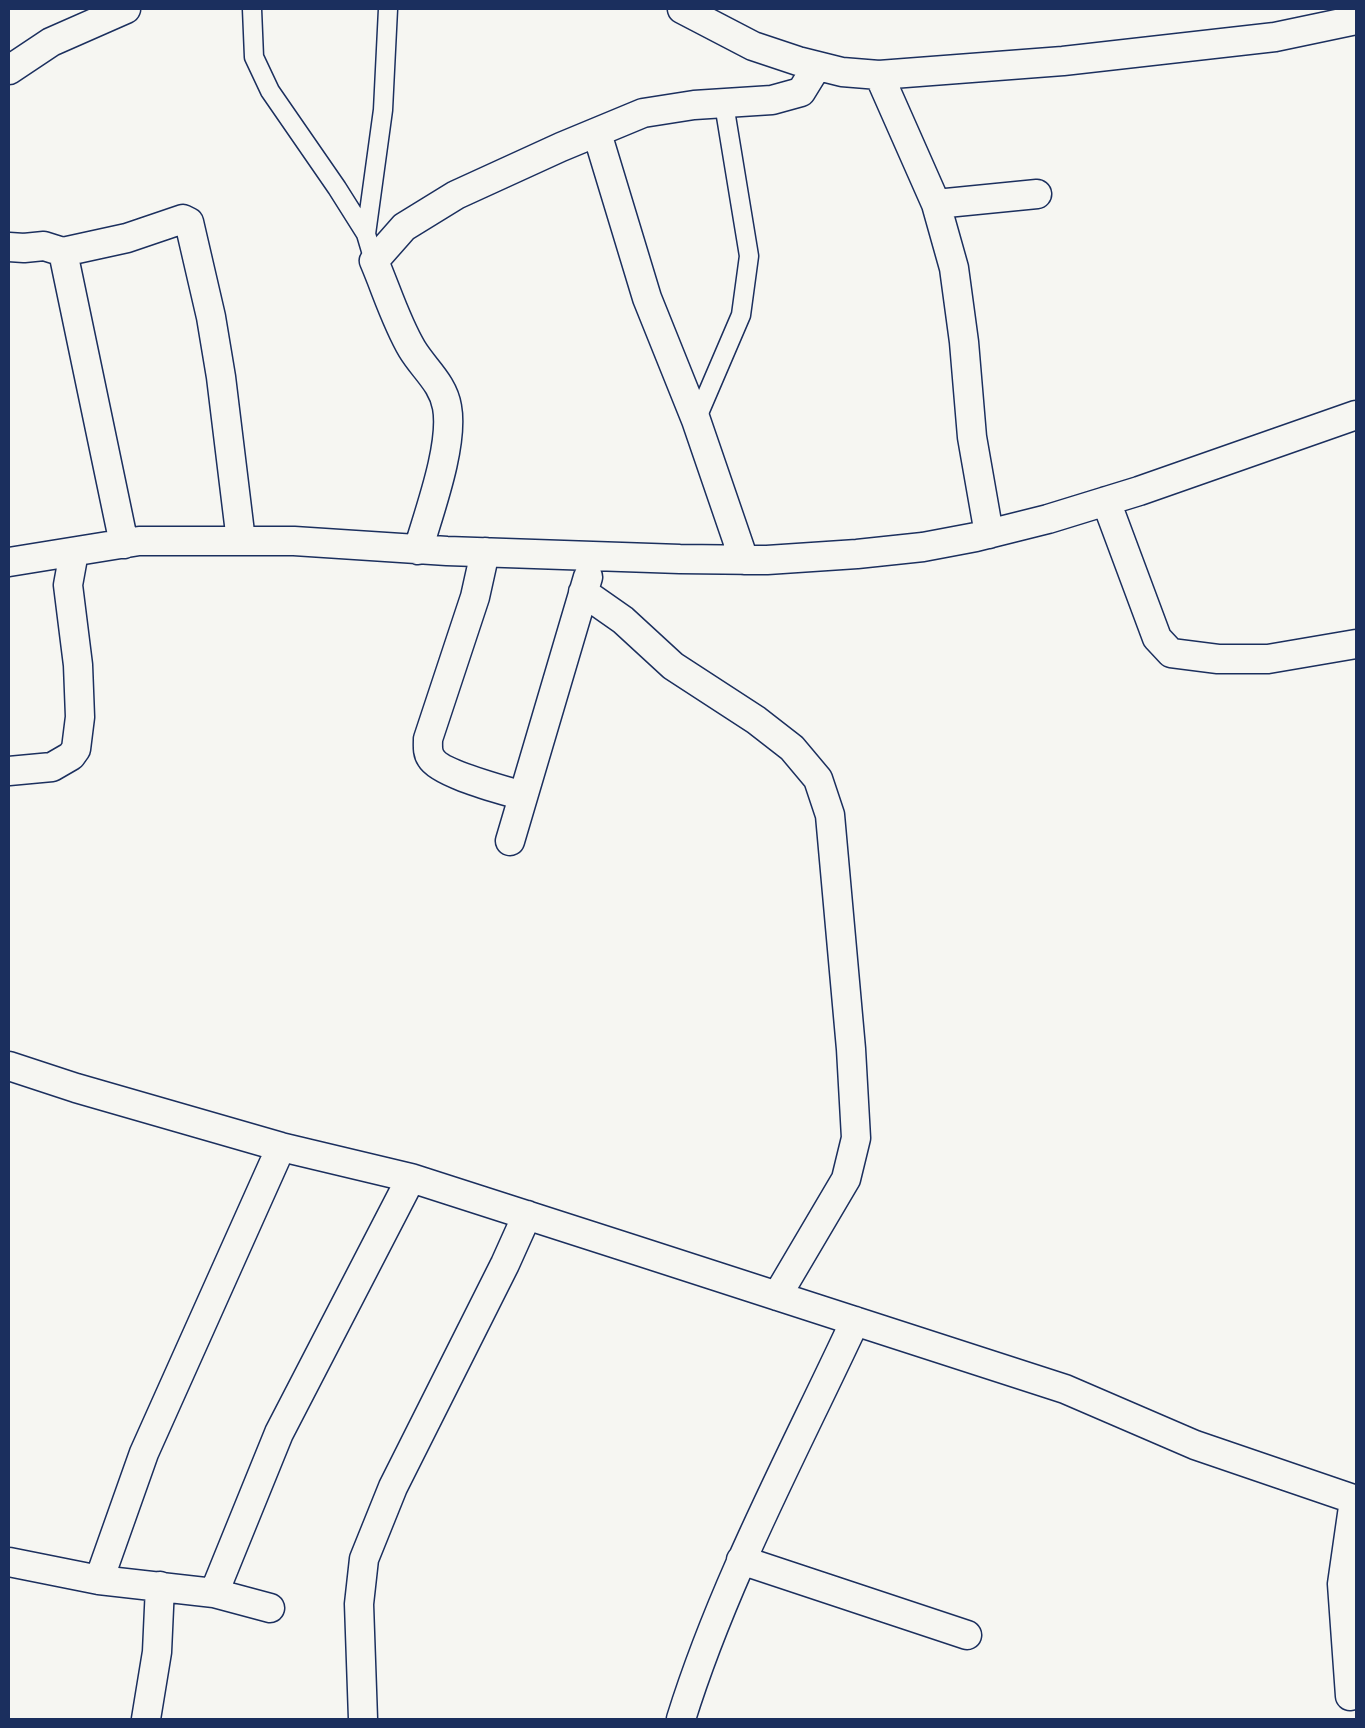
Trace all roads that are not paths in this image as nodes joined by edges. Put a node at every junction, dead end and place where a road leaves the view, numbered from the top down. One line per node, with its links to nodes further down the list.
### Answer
1 (126, 9): 5 (street)
2 (252, 9): 14 (lane)
3 (388, 9): 14 (lane)
4 (682, 9): 7 (street)
5 (81, 17): 8 (street)
6 (1356, 20): 9 (street)
7 (817, 66): 9 (street); 10 (street)
8 (9, 70)
9 (879, 75): 13 (street)
10 (724, 104): 11 (street); 19 (lane)
11 (597, 132): 17 (street); 19 (street)
12 (1037, 194): 13 (street)
13 (936, 204): 21 (street)
14 (366, 234): 17 (lane)
15 (9, 247): 16 (street)
16 (63, 252): 22 (street); 23 (street)
17 (374, 261): 24 (street)
18 (1356, 415): 20 (street)
19 (696, 420): 28 (street)
20 (1106, 501): 21 (street); 31 (street)
21 (989, 534): 28 (street)
22 (241, 541): 23 (street); 24 (street)
23 (124, 544): 25 (street)
24 (418, 550): 26 (street)
25 (74, 552): 29 (street); 32 (street)
26 (485, 552): 27 (street); 33 (street)
27 (594, 556): 28 (street); 30 (street)
28 (744, 560)
29 (9, 562)
30 (583, 592): 33 (street); 39 (street)
31 (1356, 644)
32 (9, 772)
33 (523, 796): 34 (street)
34 (510, 841)
35 (9, 1066): 36 (street)
36 (281, 1147): 37 (street); 44 (street)
37 (411, 1178): 38 (street); 46 (street)
38 (527, 1215): 39 (street); 51 (street)
39 (777, 1296): 40 (street)
40 (855, 1321): 41 (street); 42 (street)
41 (1355, 1500): 49 (street)
42 (741, 1560): 48 (street); 52 (street)
43 (9, 1562): 44 (street)
44 (99, 1580): 45 (street)
45 (160, 1586): 46 (street); 50 (street)
46 (214, 1593): 47 (street)
47 (270, 1608)
48 (967, 1635)
49 (1350, 1696)
50 (146, 1719)
51 (362, 1719)
52 (681, 1719)

